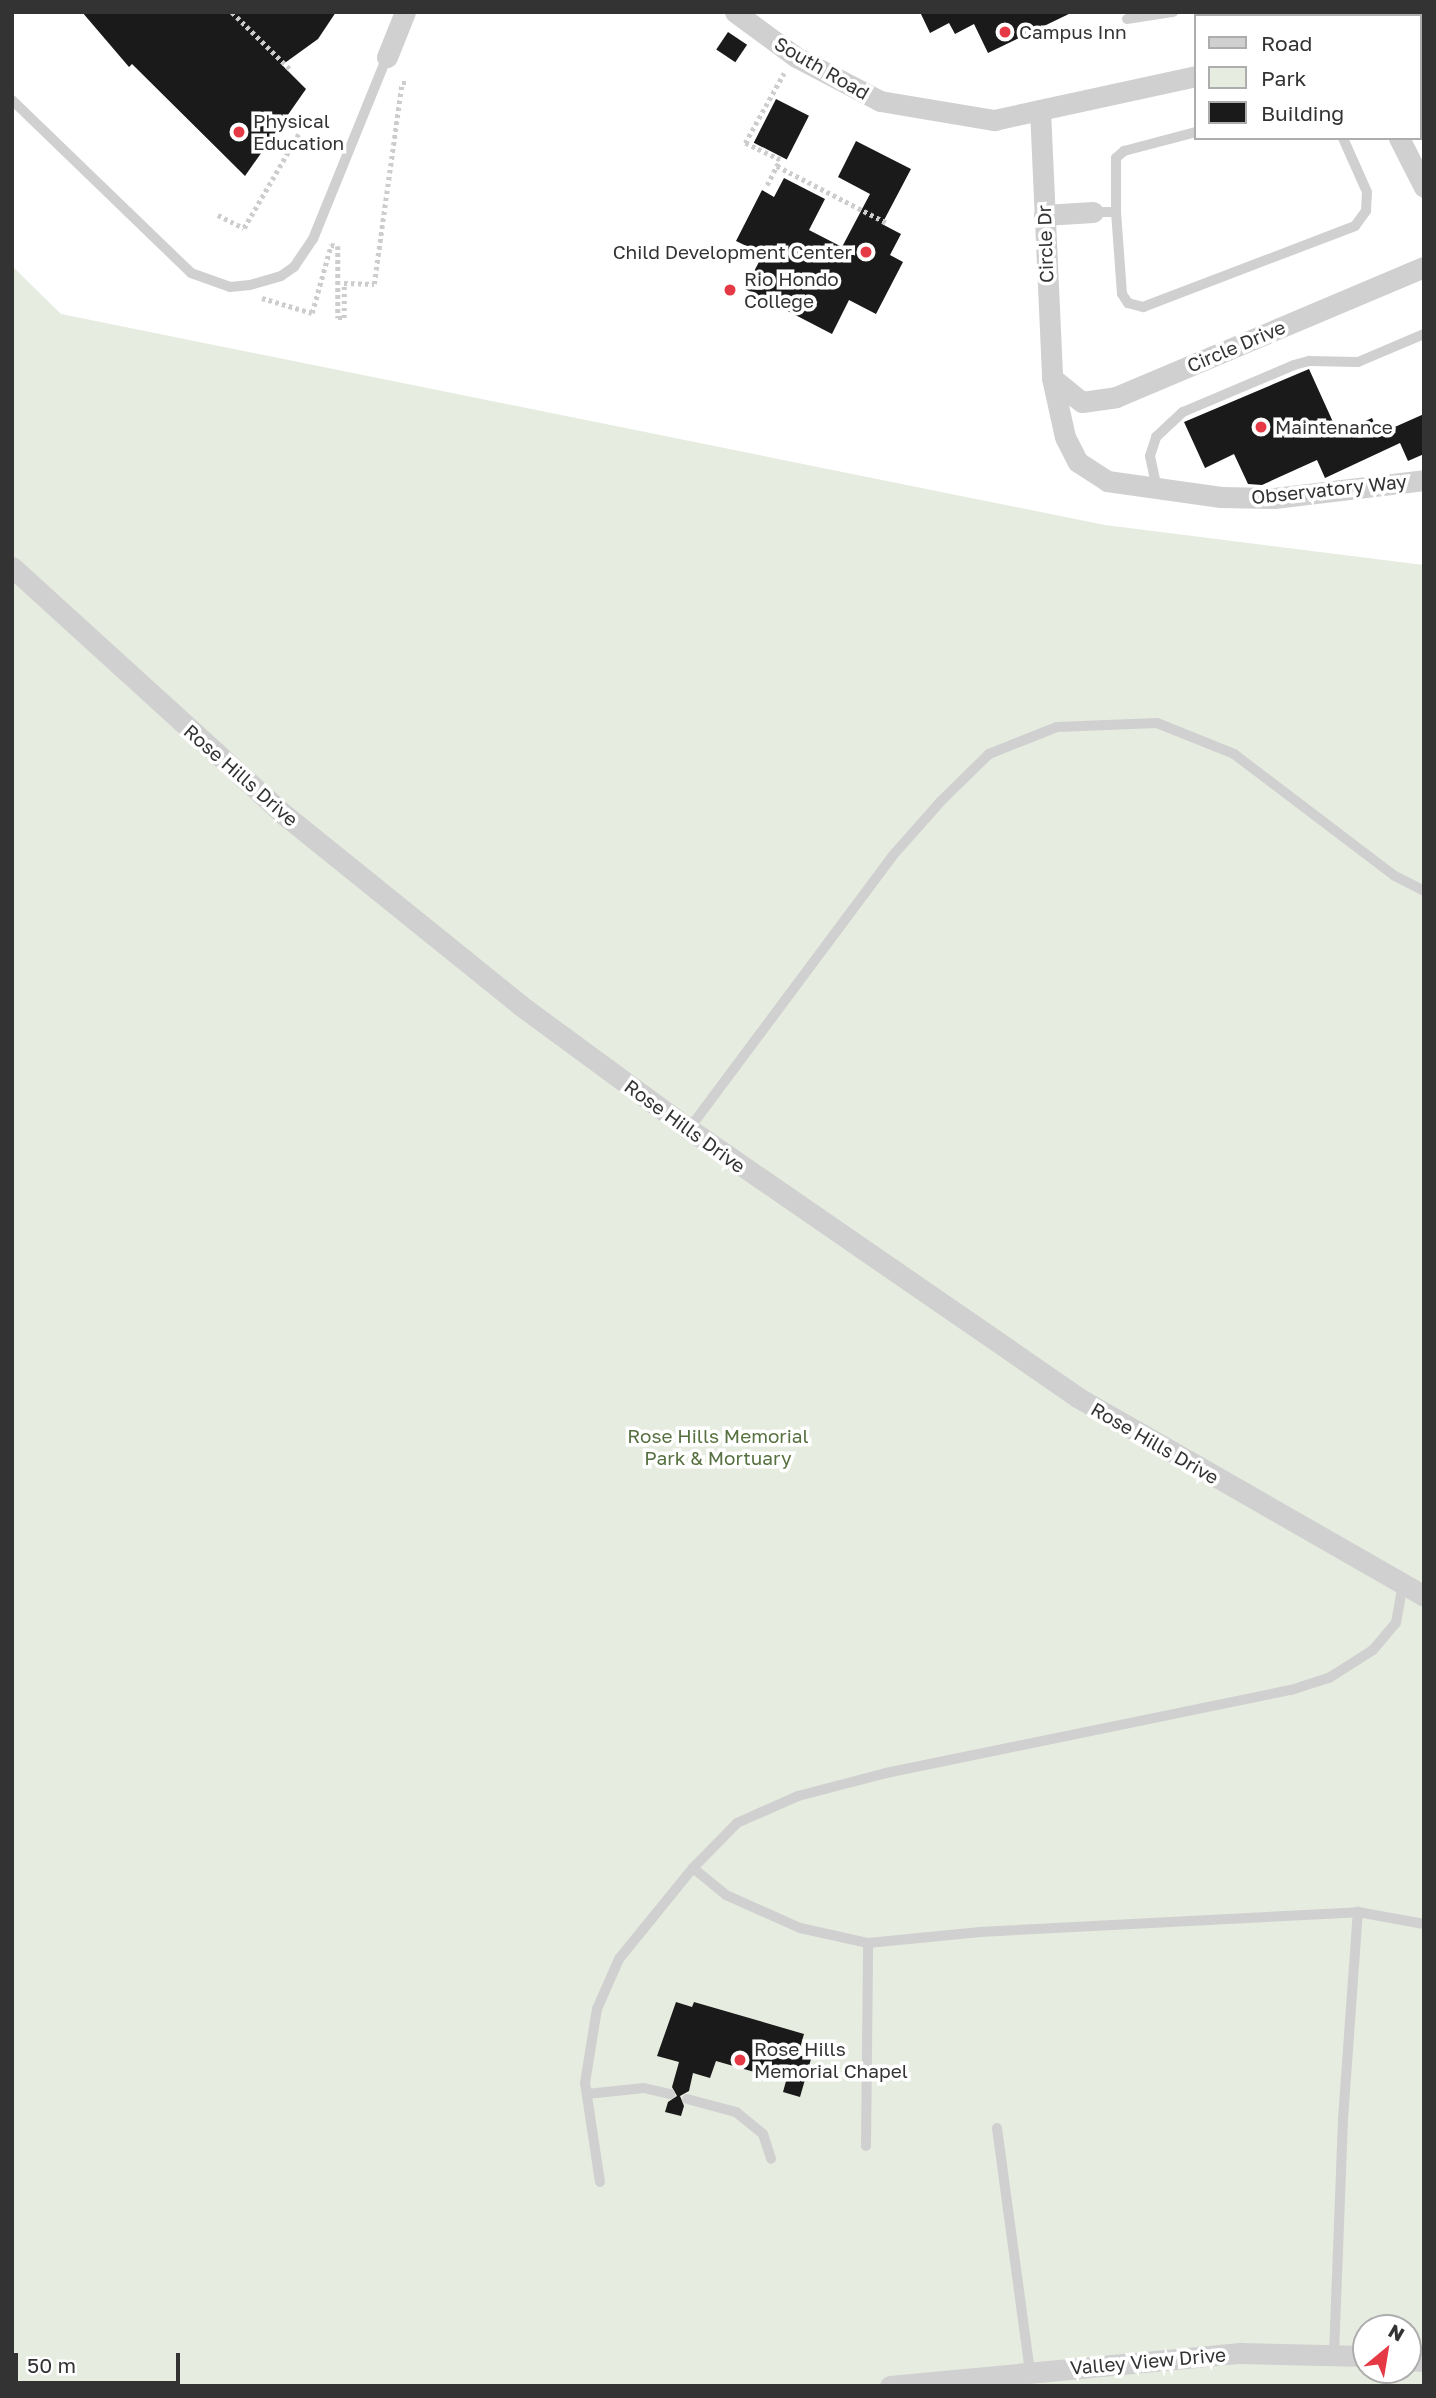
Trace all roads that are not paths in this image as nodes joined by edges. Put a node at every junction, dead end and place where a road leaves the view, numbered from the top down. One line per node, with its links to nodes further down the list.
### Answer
1 (405, 12): 5 (street)
2 (735, 12): 8 (street, South Road)
3 (1173, 12): 4 (lane)
4 (1127, 19)
5 (387, 57): 7 (lane)
6 (1194, 76): 8 (street)
7 (12, 100)
8 (1040, 110): 15 (street, Circle Dr)
9 (1194, 133): 14 (lane)
10 (1344, 140): 14 (lane)
11 (1400, 140): 12 (street)
12 (1424, 187)
13 (1093, 212): 14 (lane); 15 (street)
14 (1116, 212)
15 (1044, 215): 18 (street, Circle Dr)
16 (1424, 267): 18 (street, Circle Drive)
17 (1424, 334): 20 (lane)
18 (1052, 378): 20 (street, Observatory Way)
19 (1424, 480): 20 (street, Observatory Way)
20 (1157, 490)
21 (12, 567): 23 (street, Rose Hills Drive)
22 (1424, 891): 23 (lane)
23 (689, 1129): 24 (street, Rose Hills Drive)
24 (1403, 1585): 25 (street, Rose Hills Drive); 26 (lane)
25 (1424, 1597)
26 (693, 1868): 29 (lane); 30 (lane)
27 (1358, 1912): 28 (lane); 29 (lane); 37 (lane)
28 (1424, 1924)
29 (868, 1944): 34 (lane)
30 (587, 2094): 31 (lane); 36 (lane)
31 (670, 2094)
32 (687, 2099): 35 (lane)
33 (997, 2128): 39 (lane)
34 (866, 2146)
35 (771, 2159)
36 (600, 2182)
37 (1334, 2354): 38 (street, Valley View Drive); 39 (street, Valley View Drive)
38 (1352, 2356)
39 (1030, 2371): 40 (street, Valley View Drive)
40 (890, 2386)

